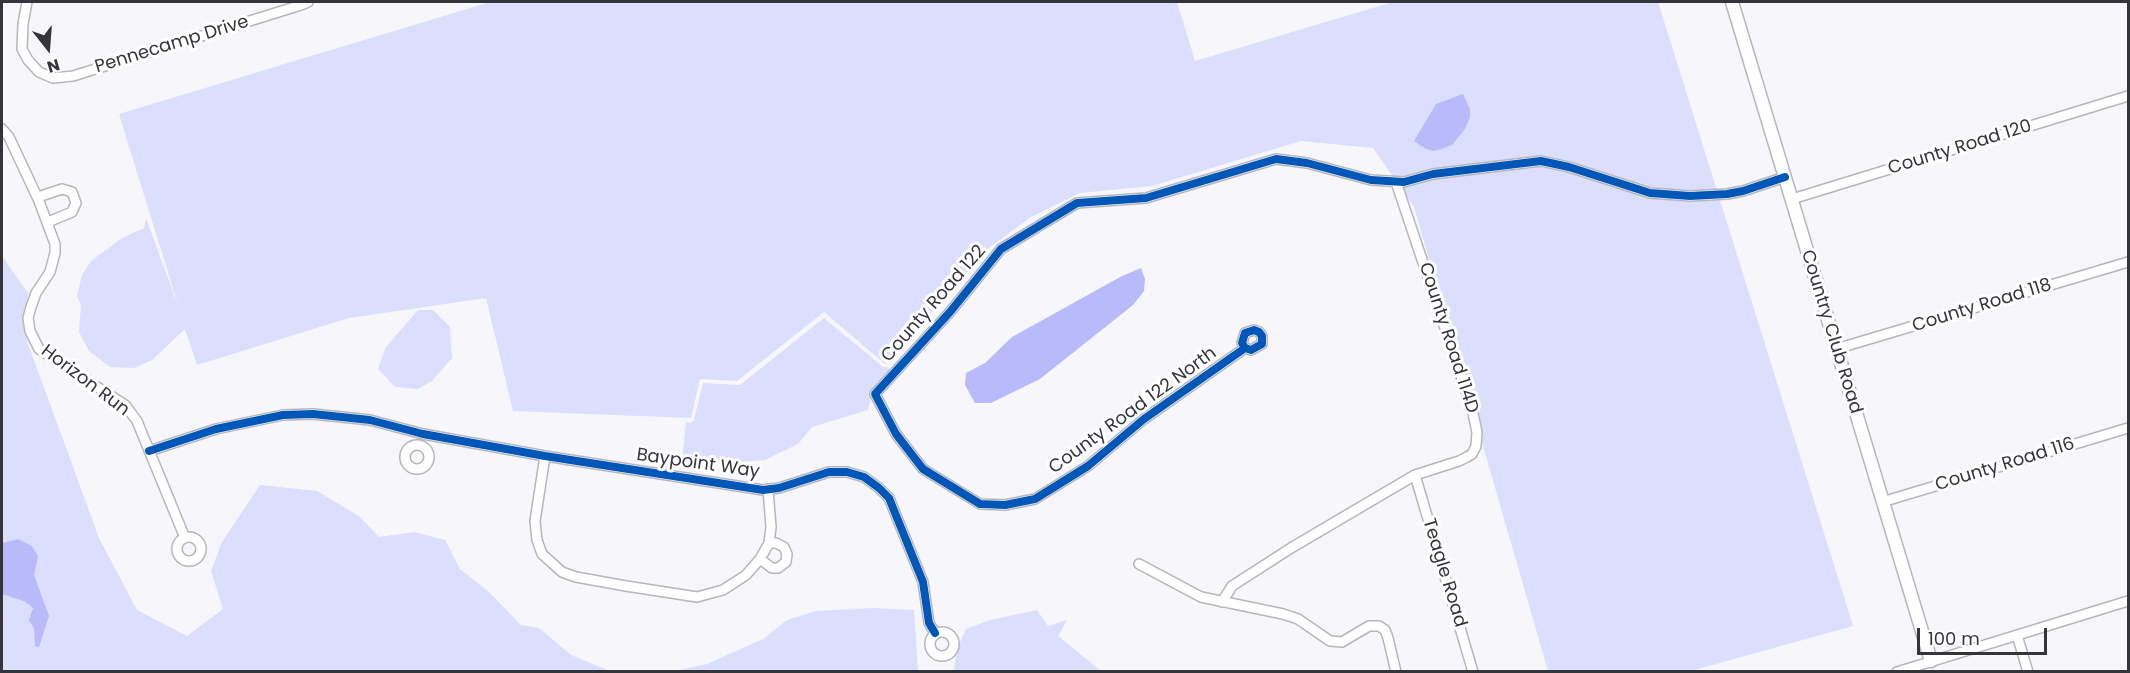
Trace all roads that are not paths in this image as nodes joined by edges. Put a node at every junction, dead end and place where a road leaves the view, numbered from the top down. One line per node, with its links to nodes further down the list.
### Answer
1 (27, 2): 2 (street, Pennecamp Drive)
2 (308, 2)
3 (1732, 2): 6 (street, Country Club Road)
4 (2128, 96): 9 (street, County Road 120)
5 (2, 129): 8 (street, Horizon Run)
6 (1785, 177): 7 (street, County Road 122); 9 (street, Country Club Road)
7 (1396, 182): 14 (street, County Road 122); 20 (street, County Road 114D)
8 (38, 197): 10 (street, Horizon Run); 10 (street)
9 (1792, 199): 13 (street, Country Club Road)
10 (48, 222): 18 (street, Horizon Run)
11 (2128, 262): 13 (street, County Road 118)
12 (1245, 348): 14 (street, County Road 122 North)
13 (1836, 349): 22 (street, Country Club Road)
14 (875, 394)
15 (2128, 428): 22 (street, County Road 116)
16 (423, 434): 17 (street); 18 (street, Baypoint Way); 19 (street, Baypoint Way)
17 (421, 445)
18 (149, 451): 23 (street, Horizon Run)
19 (545, 456): 21 (street, Baypoint Way); 25 (street)
20 (1415, 475): 28 (street, County Road 114D); 33 (street, Teagle Road)
21 (768, 489): 24 (street); 29 (street, Baypoint Way)
22 (1882, 502): 31 (street, Country Club Road)
23 (185, 538)
24 (768, 543): 25 (street); 25 (street)
25 (760, 559)
26 (1139, 564): 28 (street)
27 (2128, 601): 30 (street)
28 (1222, 602): 32 (street)
29 (935, 633)
30 (2017, 635): 31 (street); 35 (street)
31 (1931, 661): 34 (street)
32 (1396, 672)
33 (1473, 672)
34 (1897, 672)
35 (2028, 672)

